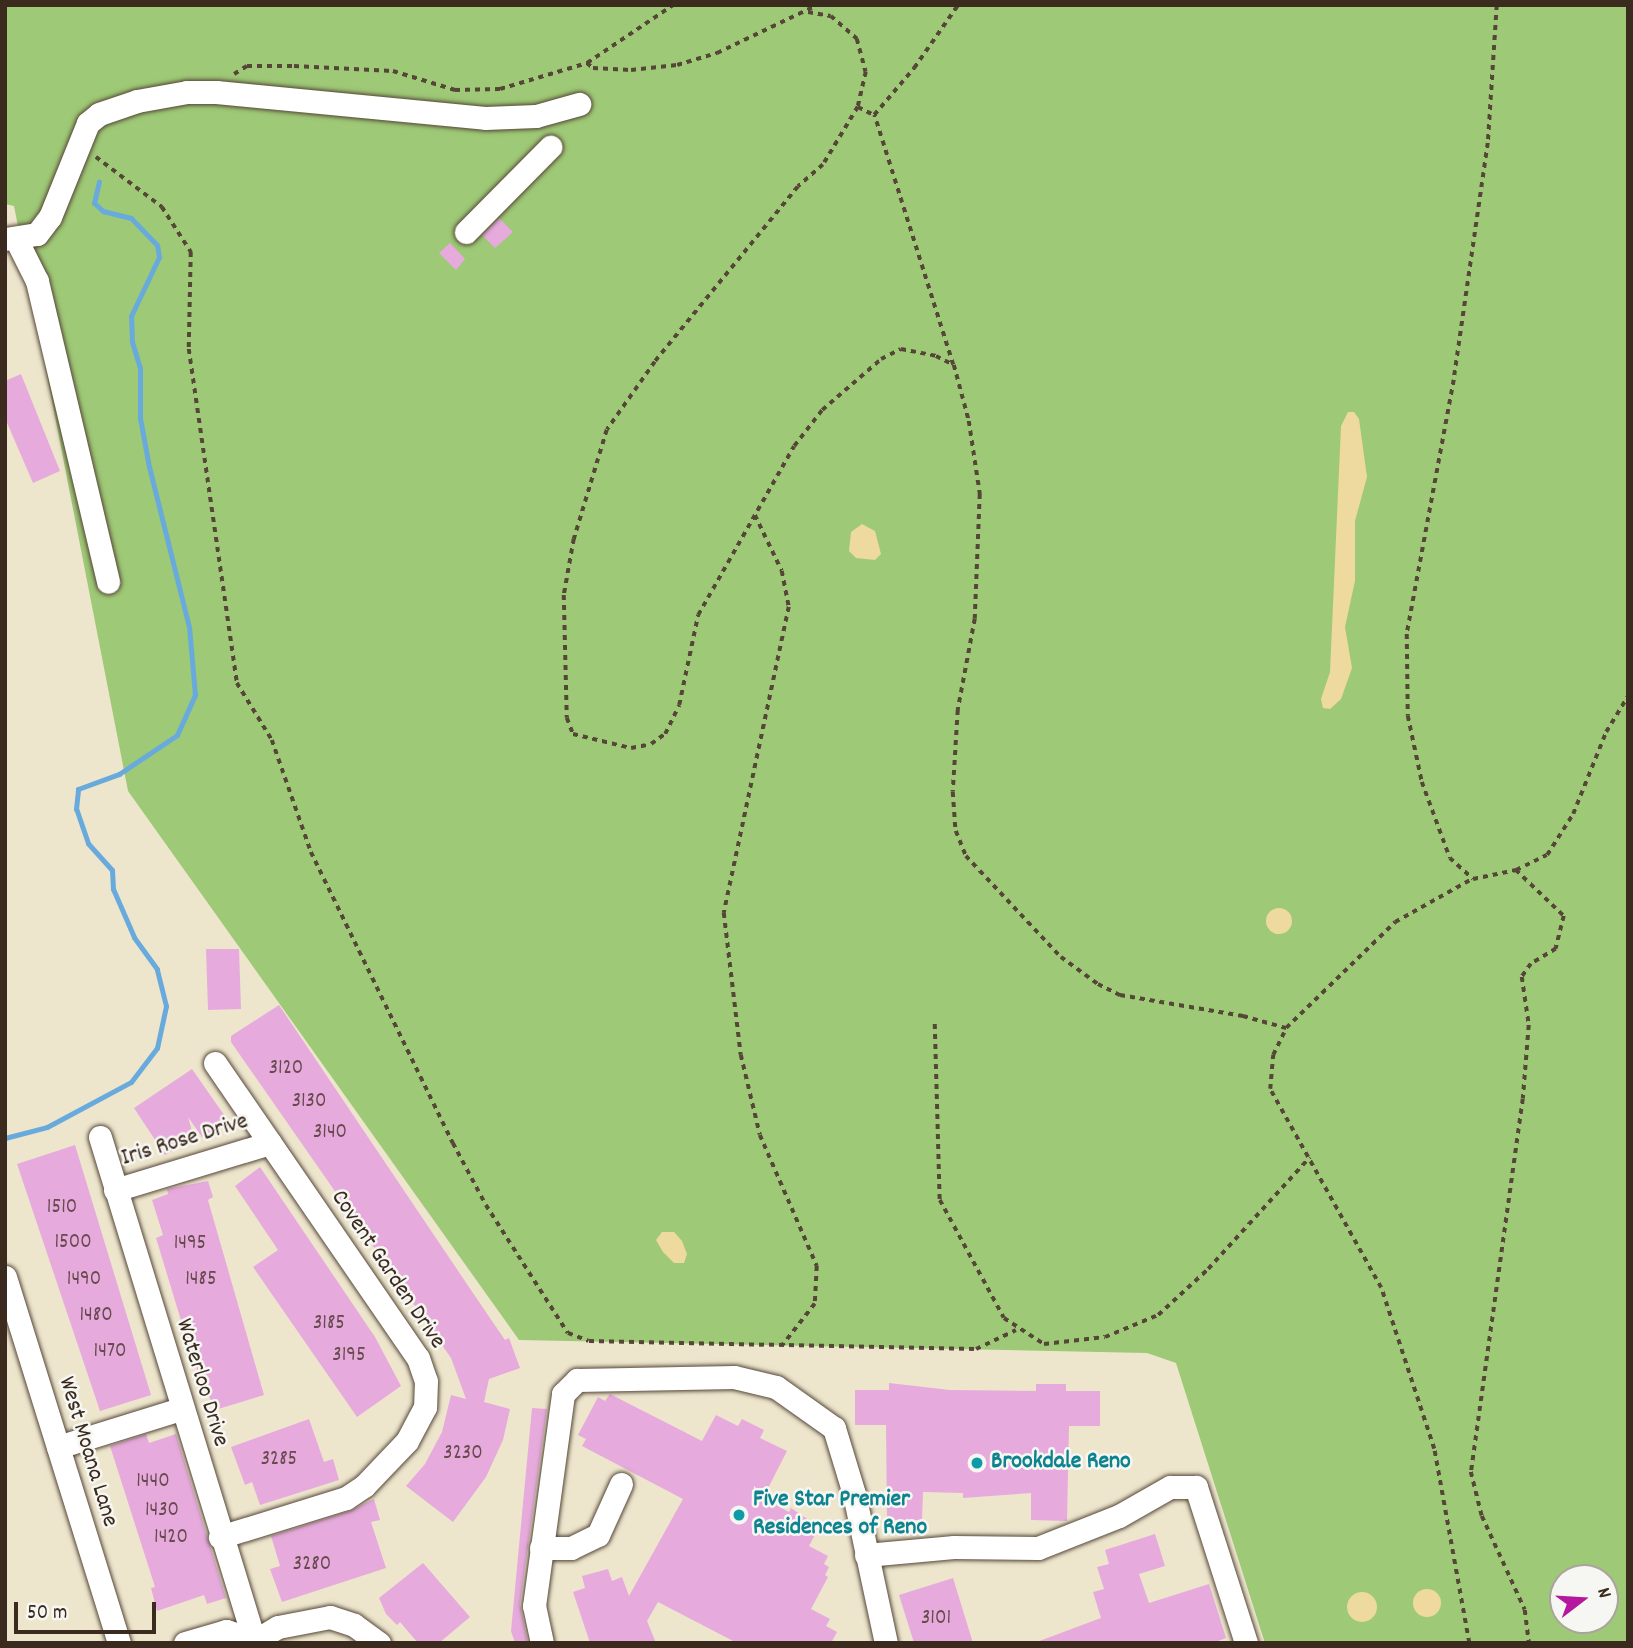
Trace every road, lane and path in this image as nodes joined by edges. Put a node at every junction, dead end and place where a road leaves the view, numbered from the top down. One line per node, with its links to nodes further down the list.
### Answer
1 (673, 5): 6 (path)
2 (817, 5): 5 (path)
3 (958, 5): 10 (path)
4 (1497, 5): 20 (path)
5 (806, 12): 6 (path); 9 (path)
6 (587, 63): 7 (path)
7 (216, 92): 8 (street); 14 (street)
8 (579, 104)
9 (858, 107): 10 (path); 16 (path)
10 (874, 115): 15 (path)
11 (550, 147): 13 (street)
12 (95, 154): 30 (path)
13 (466, 232)
14 (10, 239): 17 (street)
15 (954, 365): 16 (path); 22 (path)
16 (755, 515): 30 (path)
17 (108, 582)
18 (1628, 695): 19 (path)
19 (1516, 870): 20 (path); 45 (path)
20 (1472, 879): 22 (path)
21 (934, 1024): 29 (path)
22 (1286, 1028): 26 (path)
23 (215, 1063): 25 (street, Covent Garden Drive)
24 (100, 1138): 27 (street, Waterloo Drive)
25 (270, 1143): 27 (street, Iris Rose Drive); 34 (street, Covent Garden Drive)
26 (1310, 1157): 29 (path); 44 (path)
27 (115, 1190): 31 (street, Waterloo Drive)
28 (5, 1277): 32 (street, West Moana Lane)
29 (1016, 1330): 30 (path)
30 (783, 1345)
31 (181, 1409): 32 (street); 34 (street, Waterloo Drive)
32 (58, 1447): 38 (street, West Moana Lane)
33 (621, 1484): 35 (street)
34 (220, 1537): 37 (street, Waterloo Drive)
35 (541, 1548): 36 (street); 41 (street)
36 (866, 1555): 42 (street); 43 (street)
37 (253, 1641): 39 (street); 40 (street)
38 (119, 1643)
39 (185, 1643)
40 (379, 1643)
41 (542, 1643)
42 (886, 1643)
43 (1246, 1643)
44 (1469, 1643)
45 (1529, 1643)

